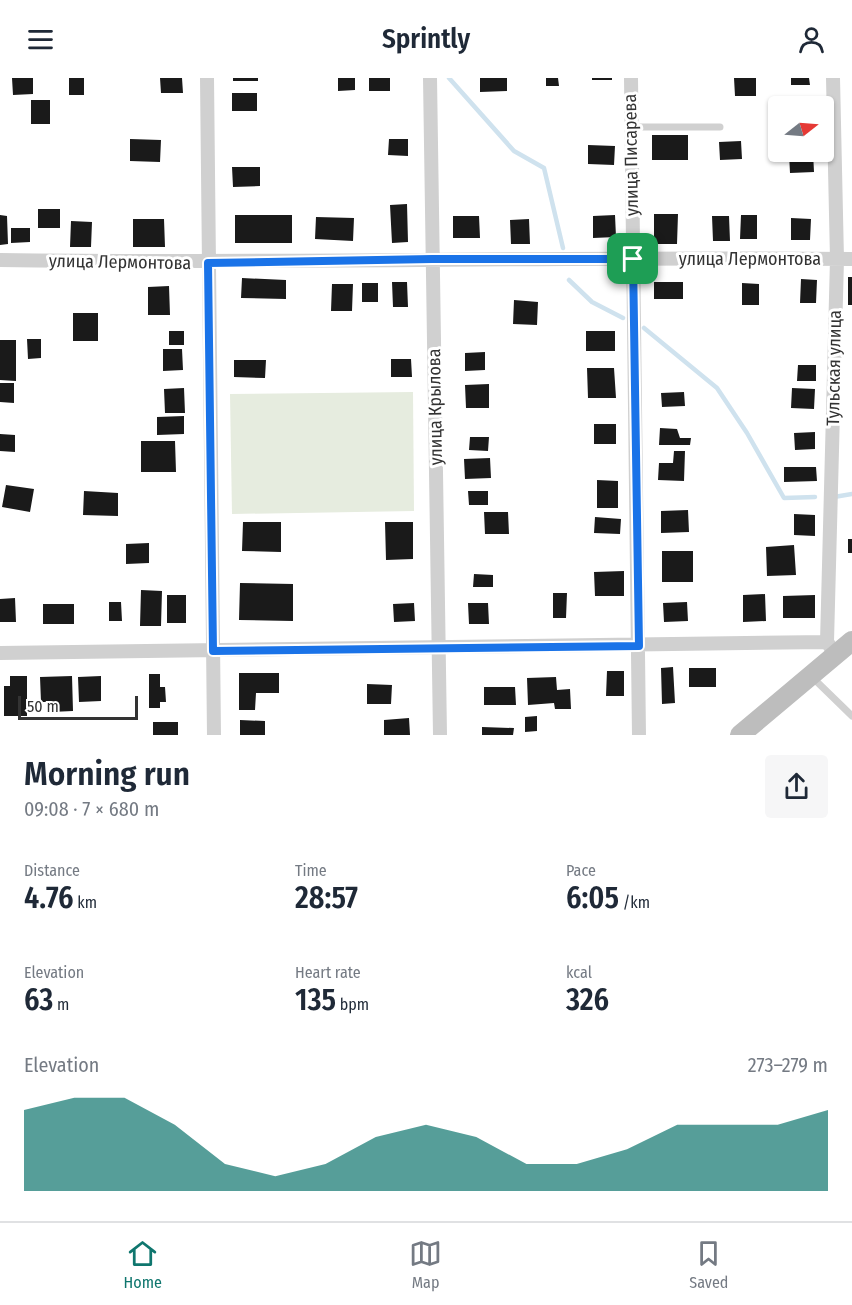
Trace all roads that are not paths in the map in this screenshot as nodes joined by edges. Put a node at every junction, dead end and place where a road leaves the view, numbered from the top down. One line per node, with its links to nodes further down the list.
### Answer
1 (207, 78): 12 (street)
2 (430, 78): 7 (street, улица Крылова)
3 (631, 78): 5 (street, улица Писарева)
4 (833, 78): 9 (street, Тульская улица)
5 (631, 127): 6 (lane); 8 (street, улица Писарева)
6 (720, 127)
7 (432, 259): 8 (street, улица Лермонтова); 12 (street, улица Лермонтова); 15 (street, улица Крылова)
8 (633, 259): 9 (street, улица Лермонтова); 14 (street, улица Писарева)
9 (837, 259): 10 (street, улица Лермонтова); 16 (street, Тульская улица)
10 (852, 259)
11 (0, 260): 12 (street, улица Лермонтова)
12 (208, 263): 17 (street)
13 (852, 641): 16 (main road)
14 (639, 646): 15 (street); 16 (street); 23 (street, улица Писарева)
15 (438, 648): 17 (street); 22 (street, улица Крылова)
16 (832, 648): 19 (main road)
17 (213, 651): 18 (street); 21 (street)
18 (0, 653)
19 (811, 676): 20 (lane); 24 (main road)
20 (852, 716)
21 (214, 735)
22 (440, 735)
23 (639, 735)
24 (740, 735)

